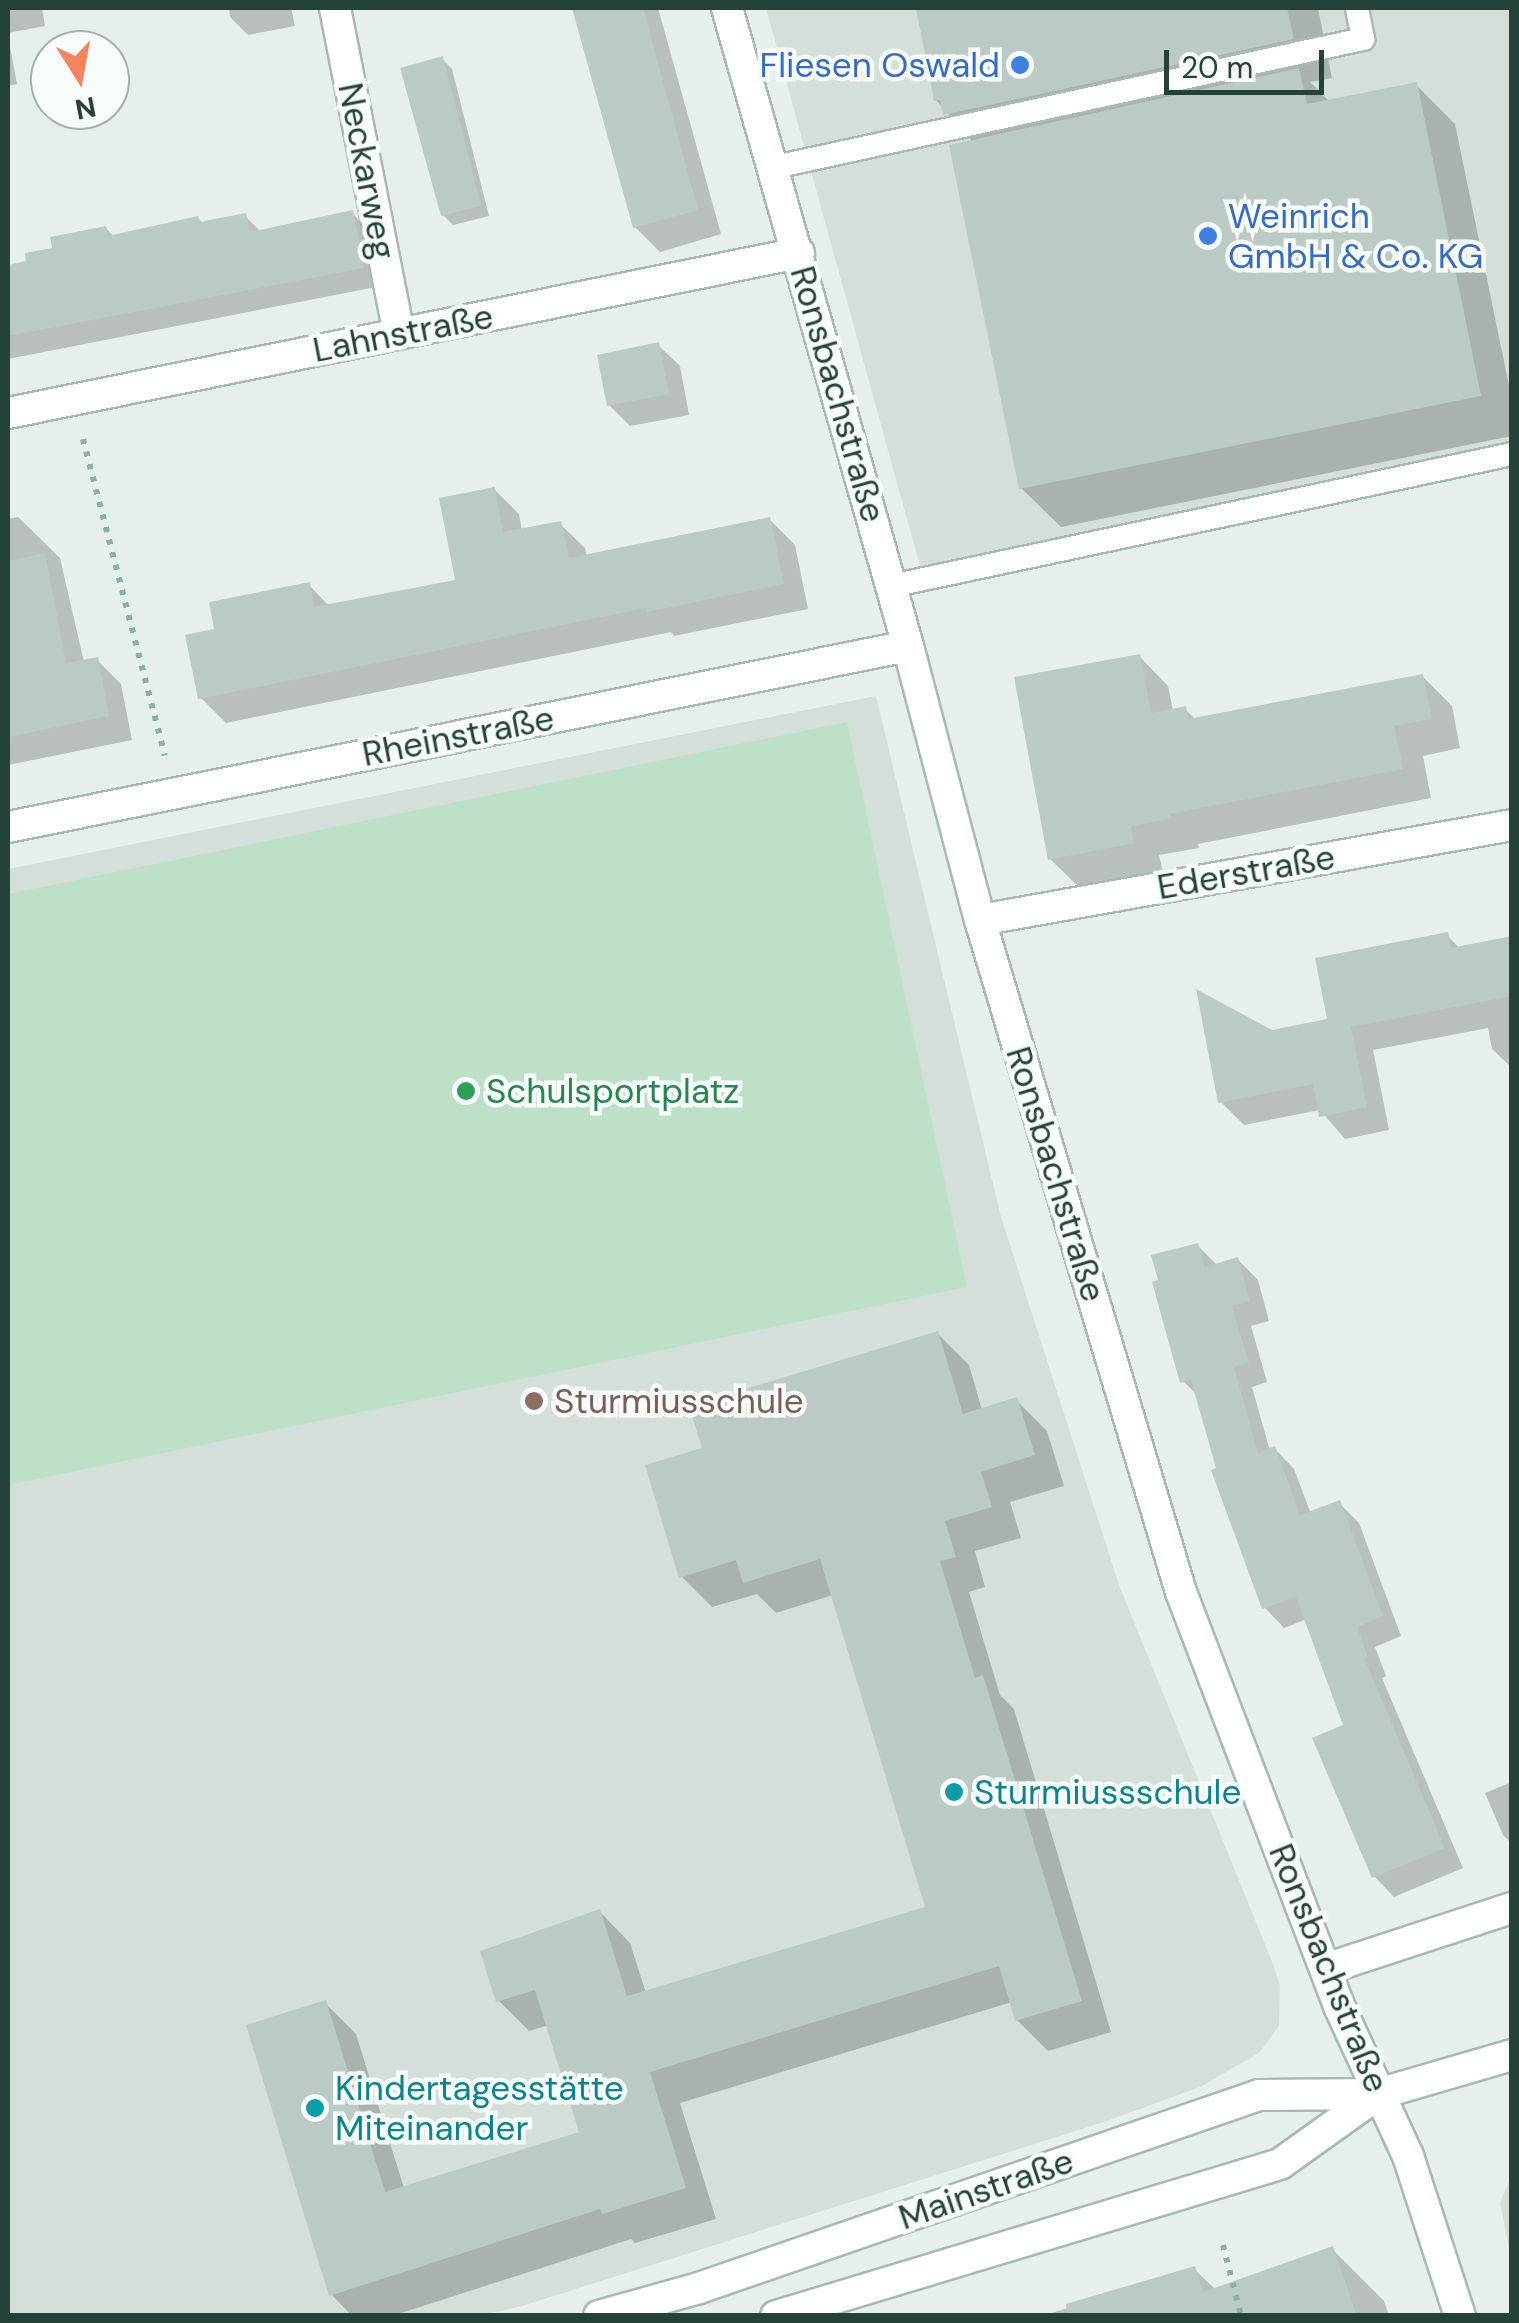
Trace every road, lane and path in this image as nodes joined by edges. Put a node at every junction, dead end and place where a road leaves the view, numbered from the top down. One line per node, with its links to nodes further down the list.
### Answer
1 (335, 8): 6 (street, Neckarweg)
2 (726, 8): 4 (street, Ronsbachstraße)
3 (1357, 8): 4 (lane)
4 (774, 167): 5 (street, Ronsbachstraße)
5 (799, 253): 6 (street, Lahnstraße); 10 (street, Ronsbachstraße)
6 (399, 334): 7 (street, Lahnstraße)
7 (73, 400): 8 (street, Lahnstraße); 12 (path)
8 (8, 413)
9 (1512, 454): 10 (lane)
10 (891, 586): 11 (street, Ronsbachstraße)
11 (908, 646): 14 (street, Rheinstraße); 15 (street, Ronsbachstraße)
12 (168, 766)
13 (1512, 824): 15 (street, Ederstraße)
14 (8, 827)
15 (980, 920): 17 (street, Ronsbachstraße)
16 (1512, 1908): 17 (street)
17 (1328, 1968): 19 (street, Ronsbachstraße)
18 (1512, 2055): 19 (street, Mainstraße)
19 (1378, 2094): 21 (street, Ronsbachstraße); 22 (street, Mainstraße); 23 (street, Mainstraße)
20 (1224, 2245): 24 (path)
21 (1458, 2308)
22 (599, 2316)
23 (776, 2316)
24 (1241, 2316)

